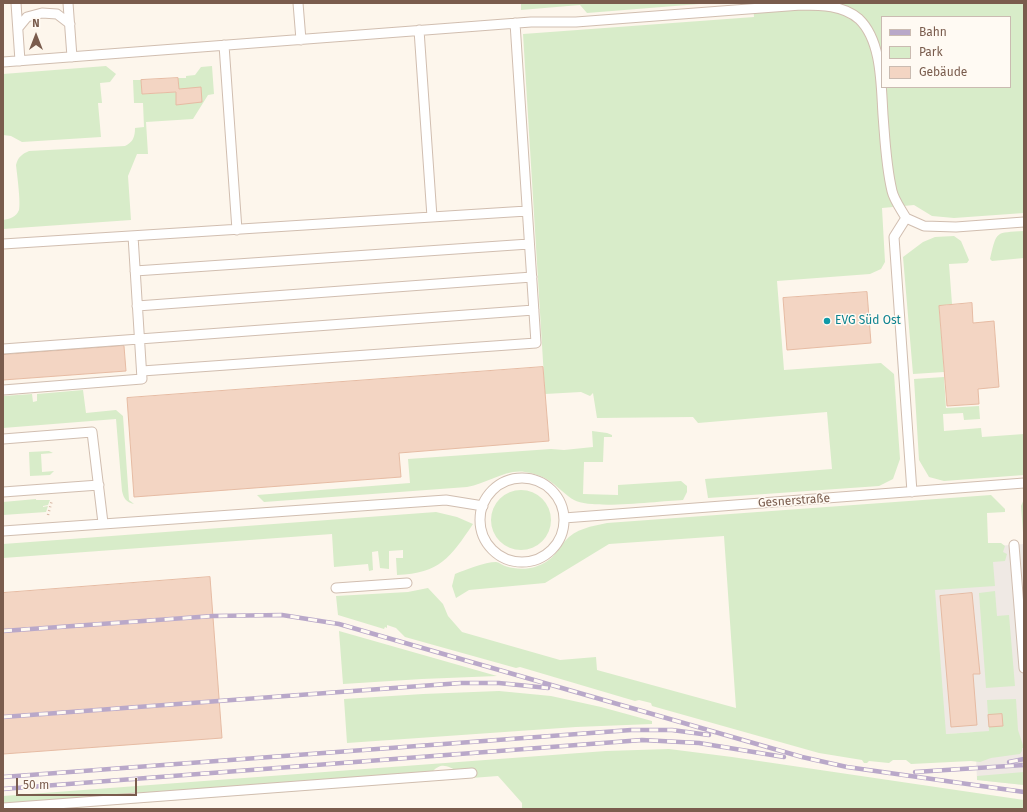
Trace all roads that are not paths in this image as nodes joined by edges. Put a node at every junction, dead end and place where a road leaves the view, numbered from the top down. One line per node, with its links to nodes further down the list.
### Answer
1 (16, 3): 6 (lane)
2 (68, 3): 5 (lane)
3 (298, 3): 8 (lane)
4 (515, 23): 7 (lane); 13 (lane); 15 (lane)
5 (70, 24): 6 (lane); 10 (lane)
6 (18, 28): 11 (lane)
7 (419, 30): 8 (lane); 14 (lane)
8 (301, 40): 9 (lane)
9 (224, 45): 10 (lane); 17 (lane)
10 (72, 56): 11 (lane)
11 (20, 61): 12 (lane)
12 (3, 62)
13 (527, 212): 14 (lane); 20 (lane)
14 (432, 217): 17 (lane)
15 (906, 218): 16 (lane); 33 (lane)
16 (1024, 222)
17 (237, 230): 18 (lane)
18 (133, 236): 19 (lane); 21 (lane)
19 (3, 244)
20 (529, 244): 21 (lane); 22 (lane)
21 (135, 271): 23 (lane)
22 (532, 277): 23 (lane); 24 (lane)
23 (137, 306): 25 (lane)
24 (534, 310): 25 (lane); 27 (lane)
25 (140, 339): 26 (lane); 27 (lane)
26 (3, 349)
27 (142, 375): 28 (lane)
28 (3, 390)
29 (3, 439): 31 (lane)
30 (1024, 483): 33 (lane, Gesnerstraße)
31 (99, 485): 32 (lane); 36 (lane)
32 (3, 492)
33 (912, 492): 35 (lane, Gesnerstraße)
34 (483, 506): 35 (lane); 35 (lane); 36 (lane)
35 (564, 518)
36 (103, 523): 37 (lane)
37 (3, 531)
38 (1014, 545): 39 (lane)
39 (1020, 574): 42 (lane)
40 (407, 583): 41 (lane)
41 (336, 588)
42 (1024, 668)
43 (472, 773): 44 (lane)
44 (3, 808)

